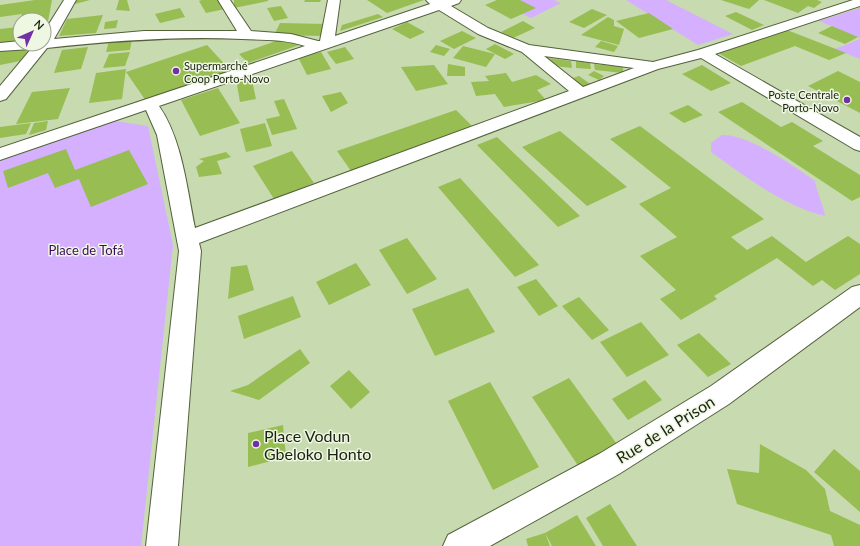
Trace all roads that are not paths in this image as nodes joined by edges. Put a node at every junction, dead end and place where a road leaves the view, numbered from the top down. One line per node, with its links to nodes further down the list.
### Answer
1 (70, 0): 7 (street)
2 (224, 0): 8 (street)
3 (334, 0): 10 (street)
4 (454, 0): 5 (street)
5 (436, 2): 10 (street); 13 (street)
6 (860, 2): 15 (street)
7 (52, 30)
8 (247, 35): 9 (street); 10 (street)
9 (52, 43)
10 (322, 44): 19 (street)
11 (12, 46): 12 (street)
12 (0, 47)
13 (527, 49): 16 (street); 17 (street)
14 (37, 52): 18 (street)
15 (703, 53): 16 (street); 20 (street)
16 (653, 66): 17 (street)
17 (581, 93): 22 (street)
18 (0, 96)
19 (149, 103): 21 (street); 22 (street)
20 (860, 145)
21 (0, 154)
22 (188, 239): 24 (street)
23 (860, 294): 25 (street, Rue de la Prison)
24 (162, 546)
25 (459, 546)

